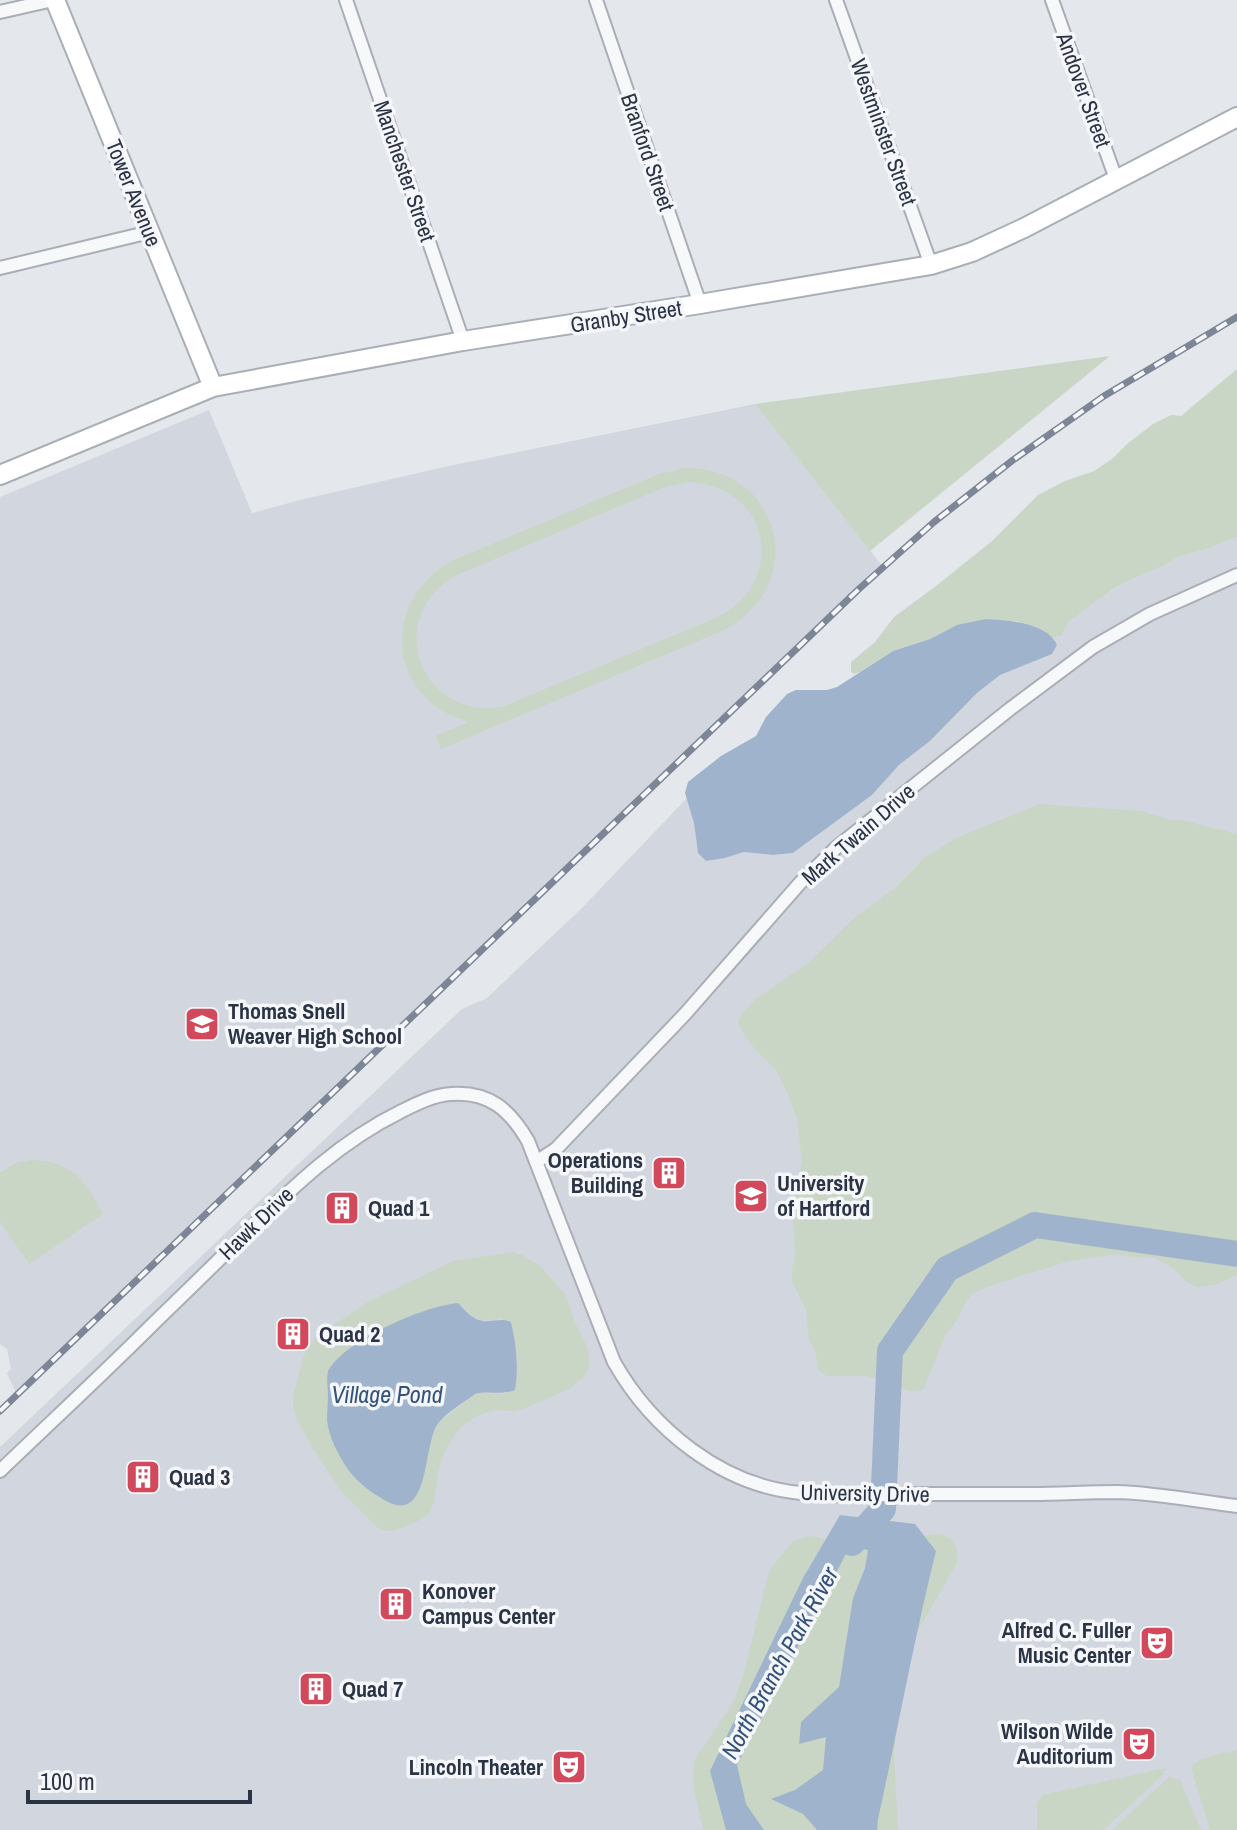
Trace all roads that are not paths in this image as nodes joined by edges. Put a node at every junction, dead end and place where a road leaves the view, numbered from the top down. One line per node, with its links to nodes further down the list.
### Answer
1 (54, 0): 6 (street); 9 (main road, Tower Avenue)
2 (346, 0): 13 (street, Manchester Street)
3 (596, 0): 12 (street, Branford Street)
4 (836, 0): 10 (street, Westminster Street)
5 (1052, 0): 8 (street, Andover Street)
6 (0, 12)
7 (1237, 117): 8 (main road, Granby Street)
8 (1116, 179): 10 (main road, Granby Street)
9 (150, 232): 11 (street); 14 (main road, Tower Avenue)
10 (931, 265): 12 (main road, Granby Street)
11 (0, 268)
12 (700, 304): 13 (main road, Granby Street)
13 (463, 341): 14 (main road, Granby Street)
14 (213, 387): 15 (main road, Granby Street)
15 (0, 475)
16 (1237, 575): 17 (street, Mark Twain Drive)
17 (536, 1162): 18 (street, Hawk Drive); 19 (street, University Drive)
18 (0, 1471)
19 (1237, 1506)

